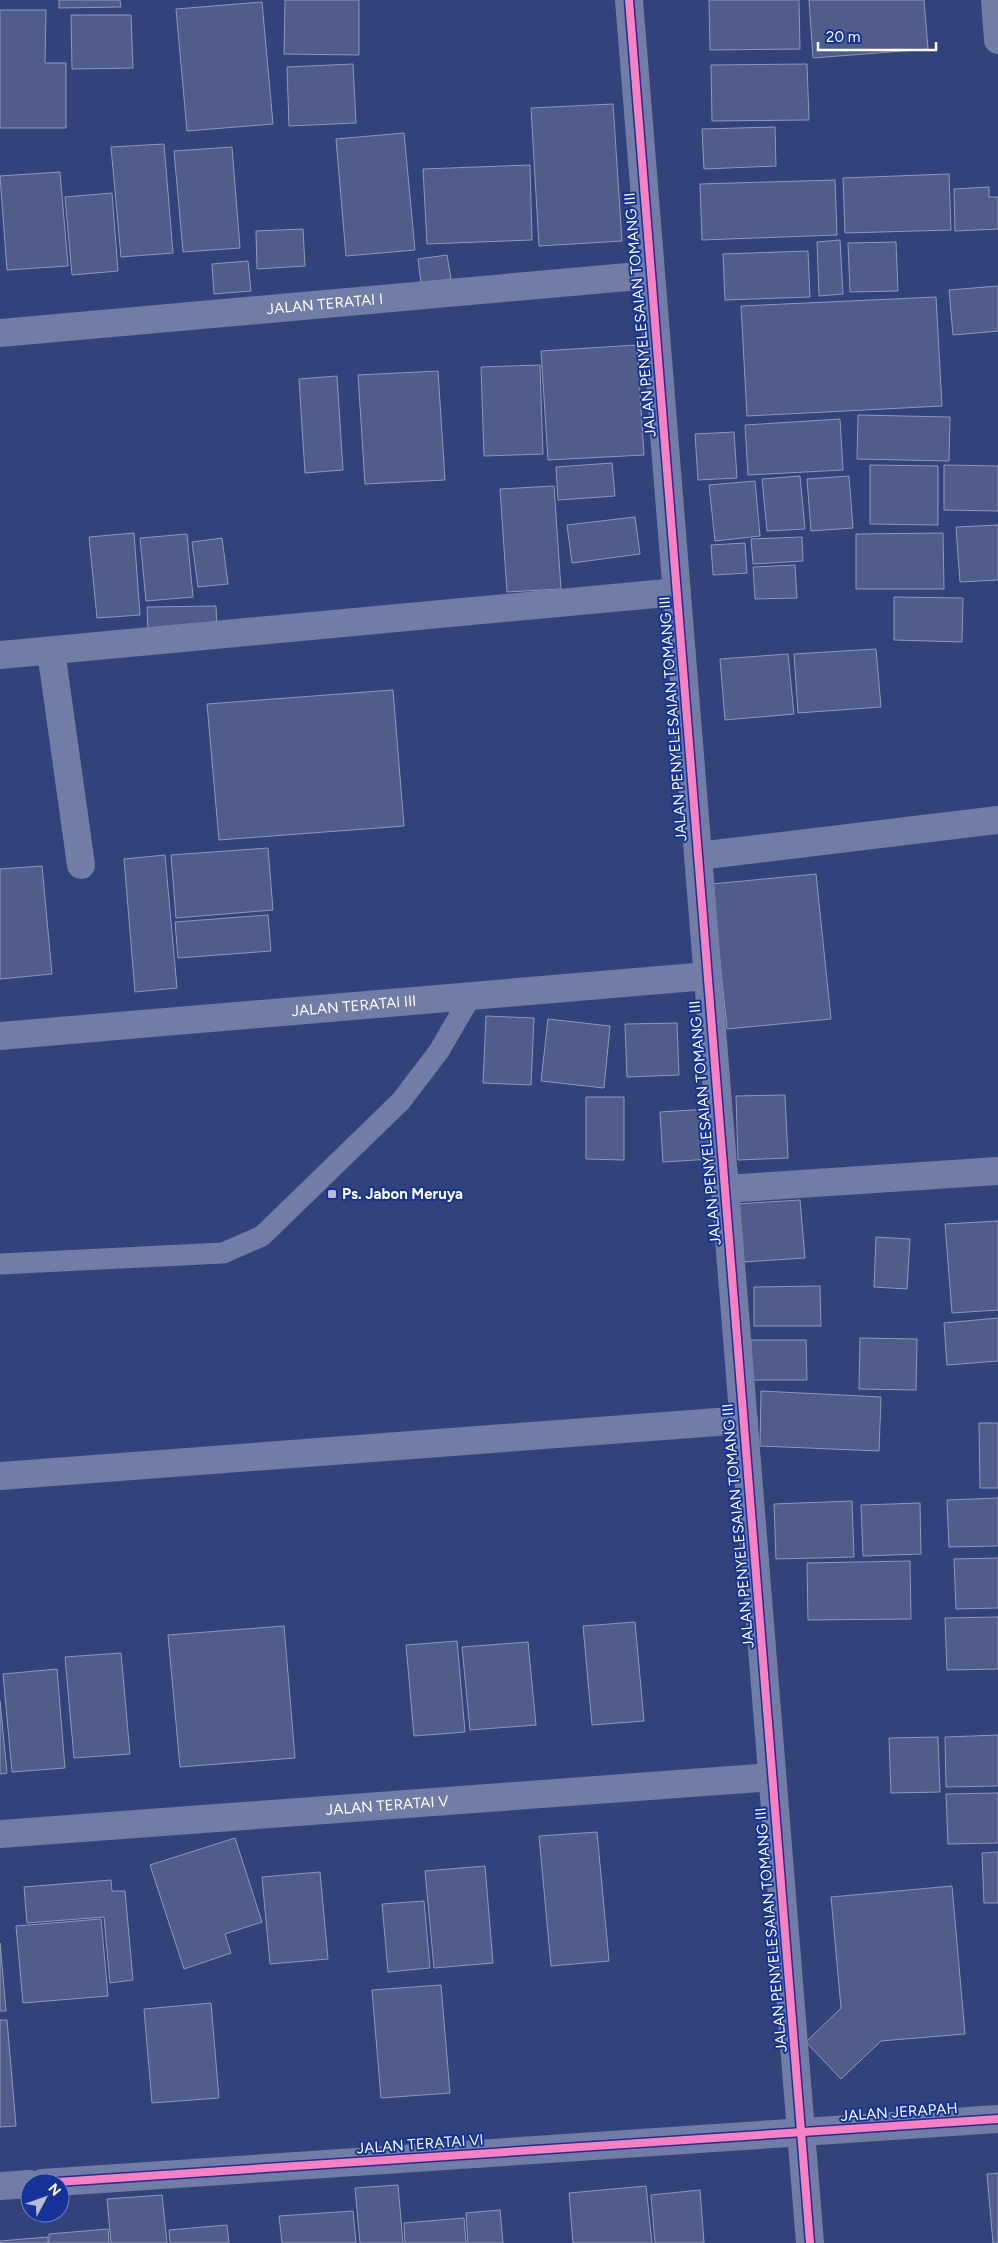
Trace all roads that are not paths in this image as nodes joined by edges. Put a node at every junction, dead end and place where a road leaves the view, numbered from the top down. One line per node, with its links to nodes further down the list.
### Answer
1 (629, 0): 4 (street, JALAN PENYELESAIAN TOMANG III)
2 (995, 0): 3 (street)
3 (998, 40)
4 (650, 274): 5 (street, JALAN TERATAI I); 6 (street, JALAN PENYELESAIAN TOMANG III)
5 (0, 334)
6 (677, 592): 7 (street); 10 (street, JALAN PENYELESAIAN TOMANG III)
7 (50, 650): 8 (street); 11 (street)
8 (0, 655)
9 (998, 820): 10 (street)
10 (698, 856): 12 (street, JALAN PENYELESAIAN TOMANG III)
11 (81, 864)
12 (707, 976): 13 (street, JALAN TERATAI III); 16 (street, JALAN PENYELESAIAN TOMANG III)
13 (471, 996): 14 (street, JALAN TERATAI III); 17 (lane)
14 (0, 1036)
15 (998, 1171): 16 (street)
16 (725, 1189): 18 (street, JALAN PENYELESAIAN TOMANG III)
17 (0, 1264)
18 (744, 1420): 19 (street); 20 (street, JALAN PENYELESAIAN TOMANG III)
19 (0, 1476)
20 (772, 1777): 21 (street, JALAN TERATAI V); 23 (street, JALAN PENYELESAIAN TOMANG III)
21 (0, 1834)
22 (998, 2119): 23 (street, JALAN JERAPAH)
23 (801, 2132): 24 (street, JALAN TERATAI VI); 27 (street, JALAN PENYELESAIAN TOMANG III)
24 (70, 2181)
25 (20, 2185): 26 (street)
26 (0, 2186)
27 (810, 2243)

